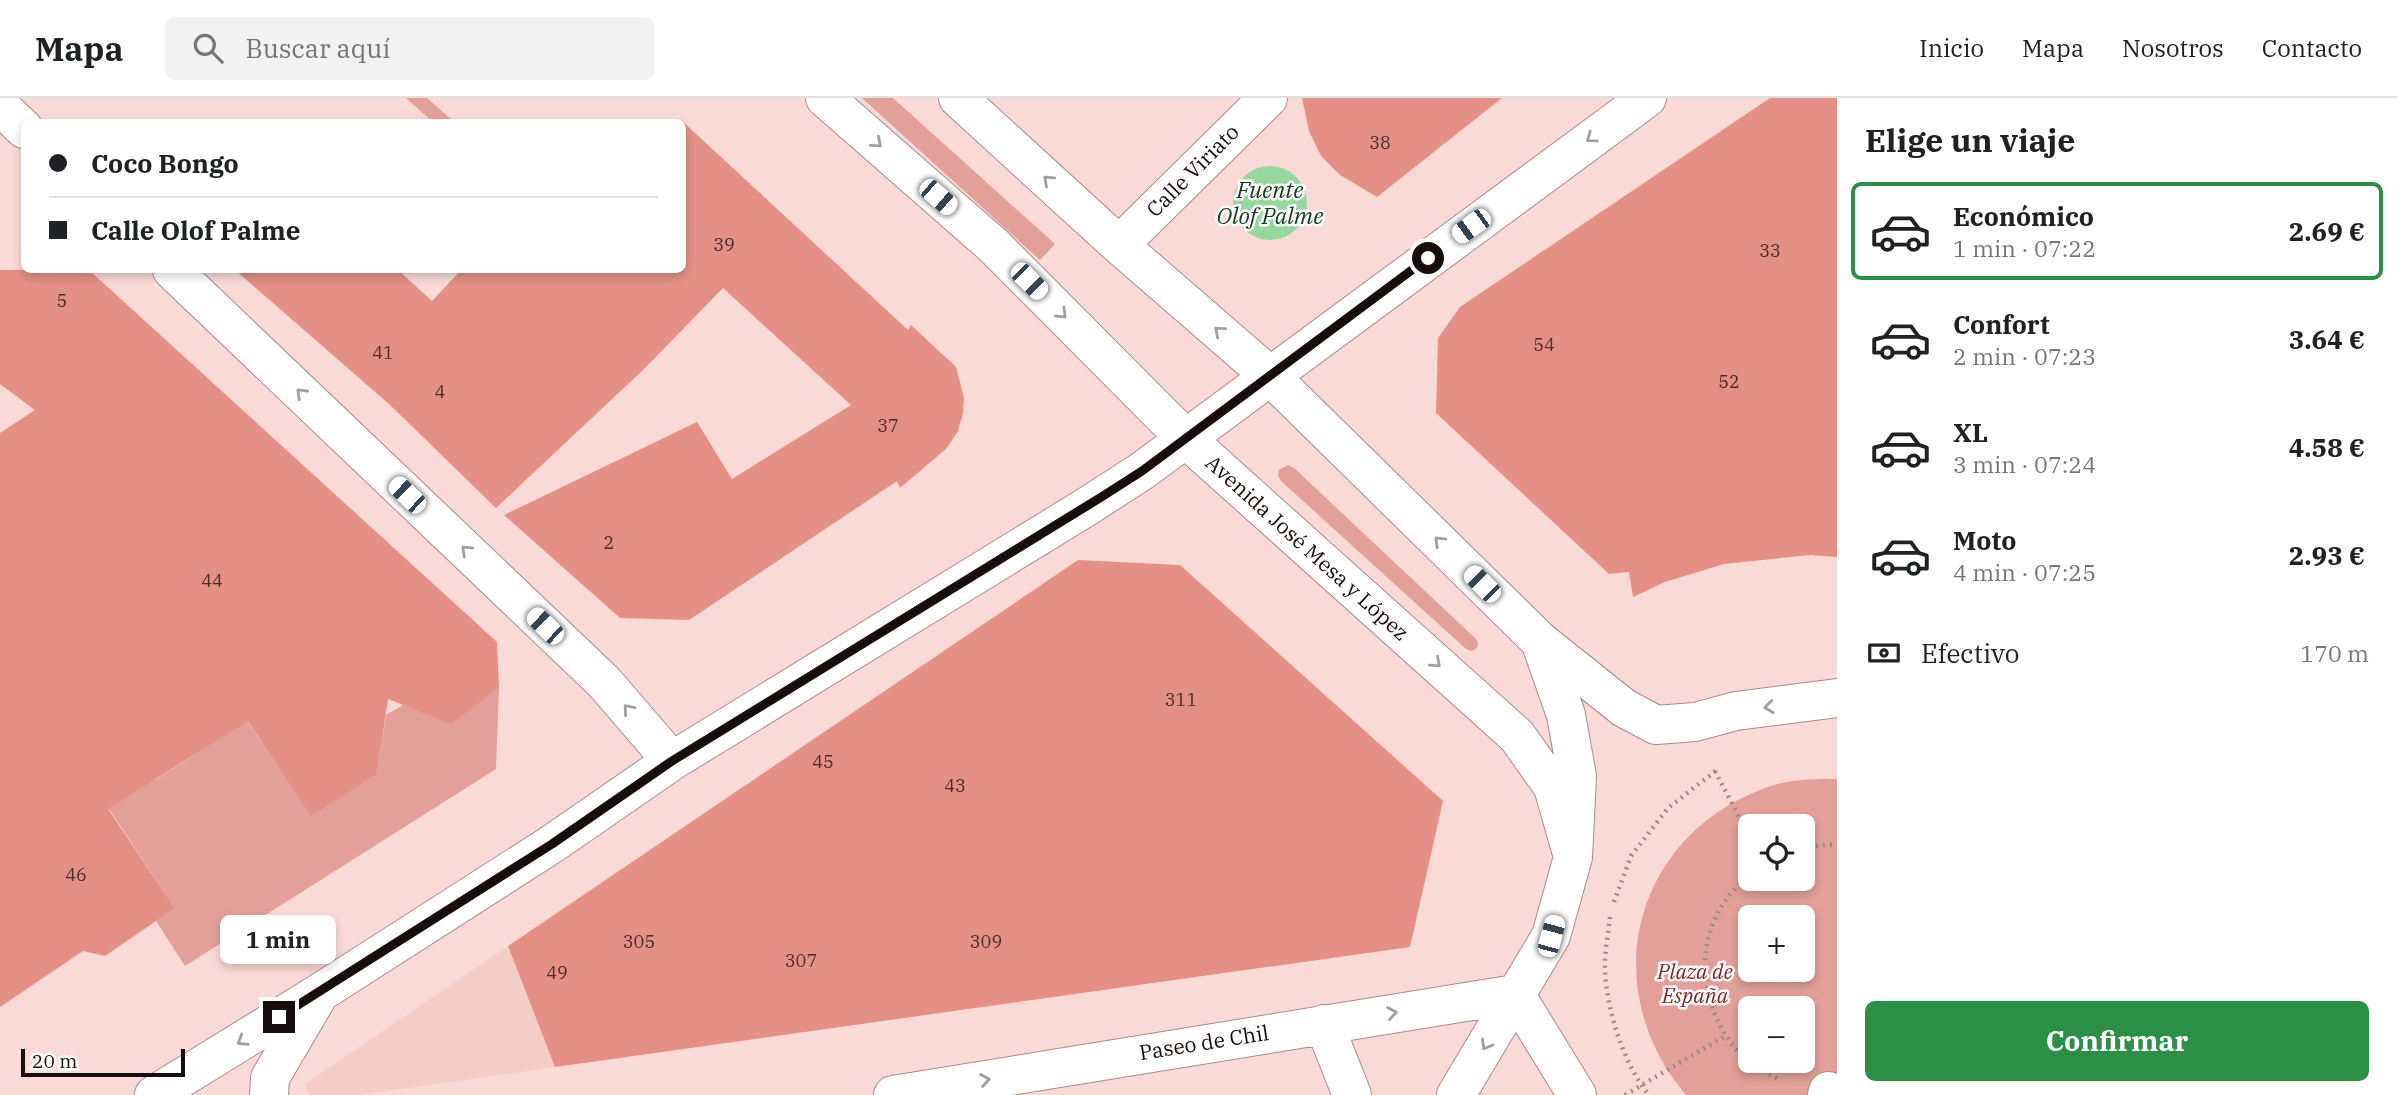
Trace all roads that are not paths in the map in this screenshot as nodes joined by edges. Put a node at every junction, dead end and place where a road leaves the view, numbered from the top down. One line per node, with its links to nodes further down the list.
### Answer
1 (825, 98): 8 (street, Avenida José Mesa y López, one-way to 8)
2 (958, 98): 5 (street, one-way to 2)
3 (1268, 98): 5 (street, Calle Viriato)
4 (1647, 98): 7 (street, one-way to 7)
5 (1119, 244): 7 (street, one-way to 5)
6 (175, 273): 11 (street, one-way to 6)
7 (1270, 376): 8 (street); 9 (street, one-way to 7)
8 (1185, 438): 11 (street); 12 (street, Avenida José Mesa y López, one-way to 12)
9 (1540, 640): 10 (street, one-way to 9); 12 (street)
10 (1837, 698)
11 (672, 761): 13 (street)
12 (1573, 857): 14 (street)
13 (321, 992): 16 (street, one-way to 16); 17 (street)
14 (1515, 994): 15 (street, Paseo de Chil, one-way to 14); 20 (street, one-way to 20); 21 (street)
15 (1324, 1024): 18 (street, Paseo de Chil, one-way to 15); 19 (street)
16 (154, 1095)
17 (269, 1095)
18 (893, 1095)
19 (1352, 1095)
20 (1456, 1095)
21 (1577, 1095)

